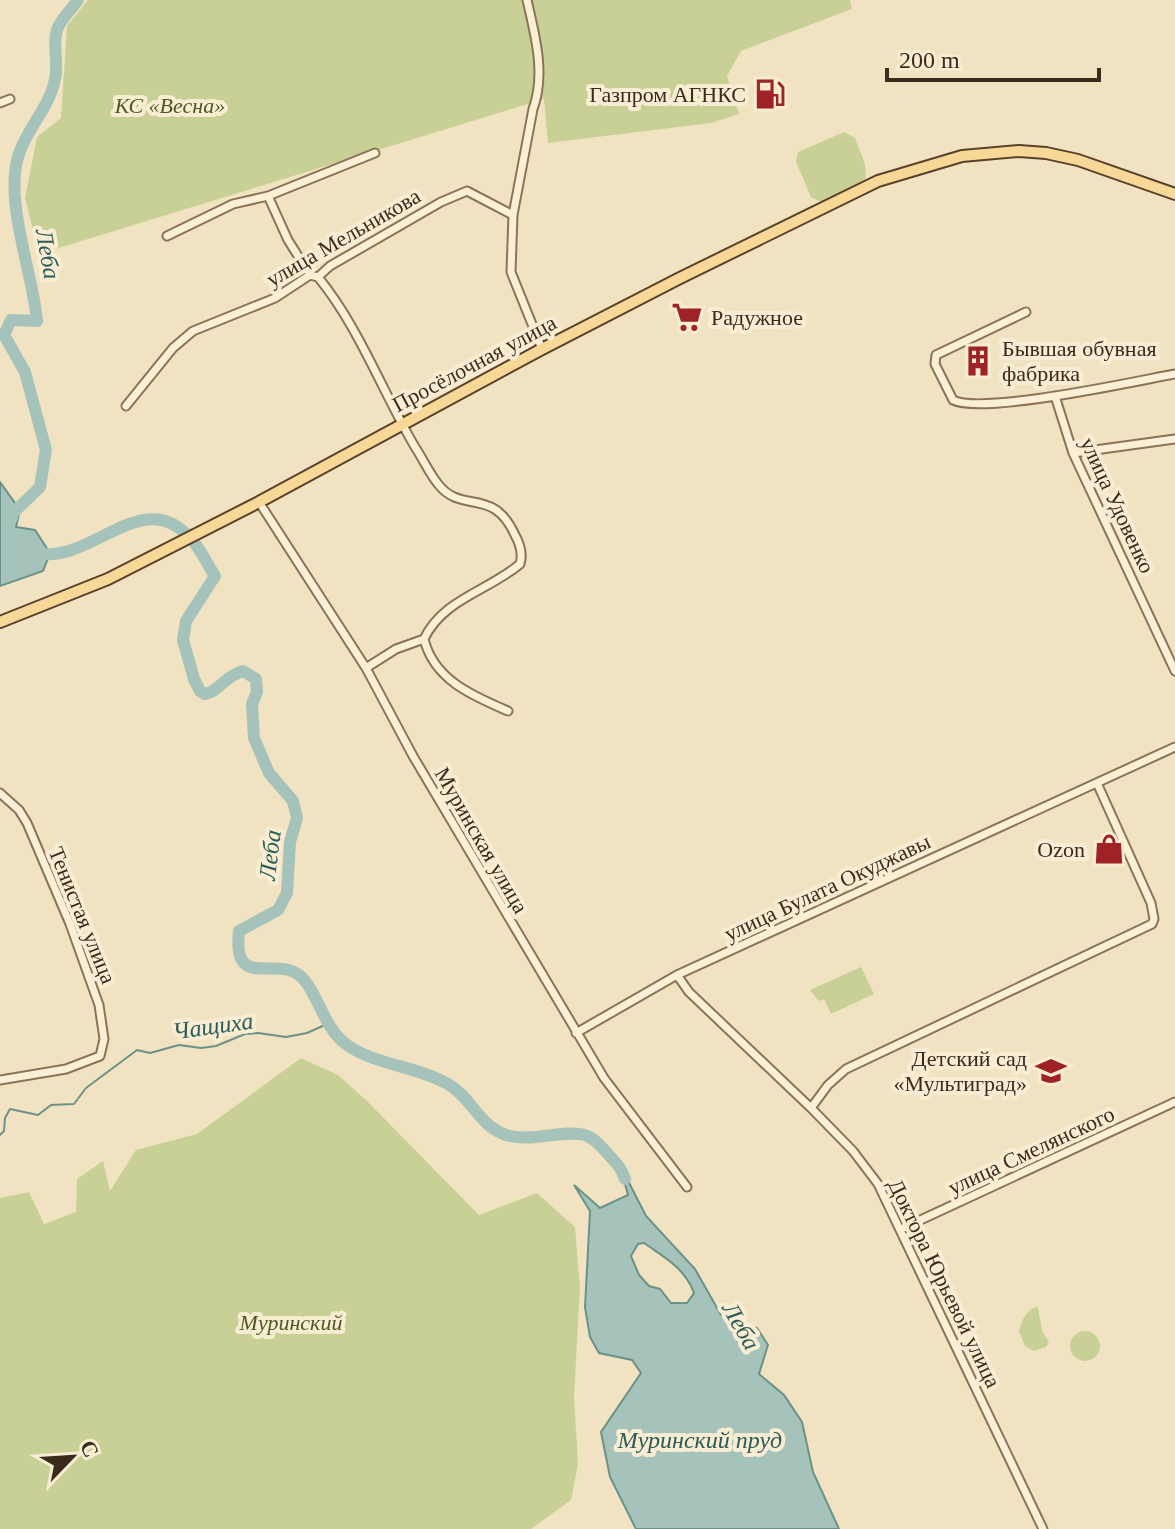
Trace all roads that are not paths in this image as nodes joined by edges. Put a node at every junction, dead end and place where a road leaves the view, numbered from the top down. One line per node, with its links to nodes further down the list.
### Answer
1 (527, 0): 7 (street)
2 (10, 99): 3 (street)
3 (0, 103)
4 (375, 153): 6 (street)
5 (1175, 194): 11 (main road, Просёлочная улица)
6 (268, 196): 8 (street); 9 (street)
7 (513, 215): 9 (street, улица Мельникова); 11 (street)
8 (167, 236)
9 (314, 276): 14 (street, улица Мельникова); 15 (street)
10 (1026, 312): 13 (street)
11 (542, 349): 15 (main road, Просёлочная улица)
12 (1175, 374): 13 (street)
13 (1055, 396): 17 (street, улица Удовенко)
14 (126, 406)
15 (402, 424): 18 (main road, Просёлочная улица); 20 (street)
16 (1175, 439): 17 (street)
17 (1073, 453): 22 (street, улица Удовенко)
18 (259, 502): 19 (main road, Просёлочная улица); 21 (street, Муринская улица)
19 (0, 622)
20 (424, 639): 21 (street); 23 (street)
21 (366, 668): 28 (street, Муринская улица)
22 (1175, 671)
23 (508, 711)
24 (1175, 747): 25 (street, улица Булата Окуджавы)
25 (1097, 783): 27 (street, улица Булата Окуджавы); 31 (street)
26 (0, 793): 29 (street, Тенистая улица)
27 (677, 975): 28 (street, улица Булата Окуджавы); 31 (street, Доктора Юрьевой улица)
28 (576, 1033): 32 (street, Муринская улица)
29 (0, 1080)
30 (1175, 1102): 33 (street, улица Смелянского)
31 (811, 1108): 33 (street, Доктора Юрьевой улица)
32 (687, 1187)
33 (901, 1229): 34 (street, Доктора Юрьевой улица)
34 (1043, 1529)

